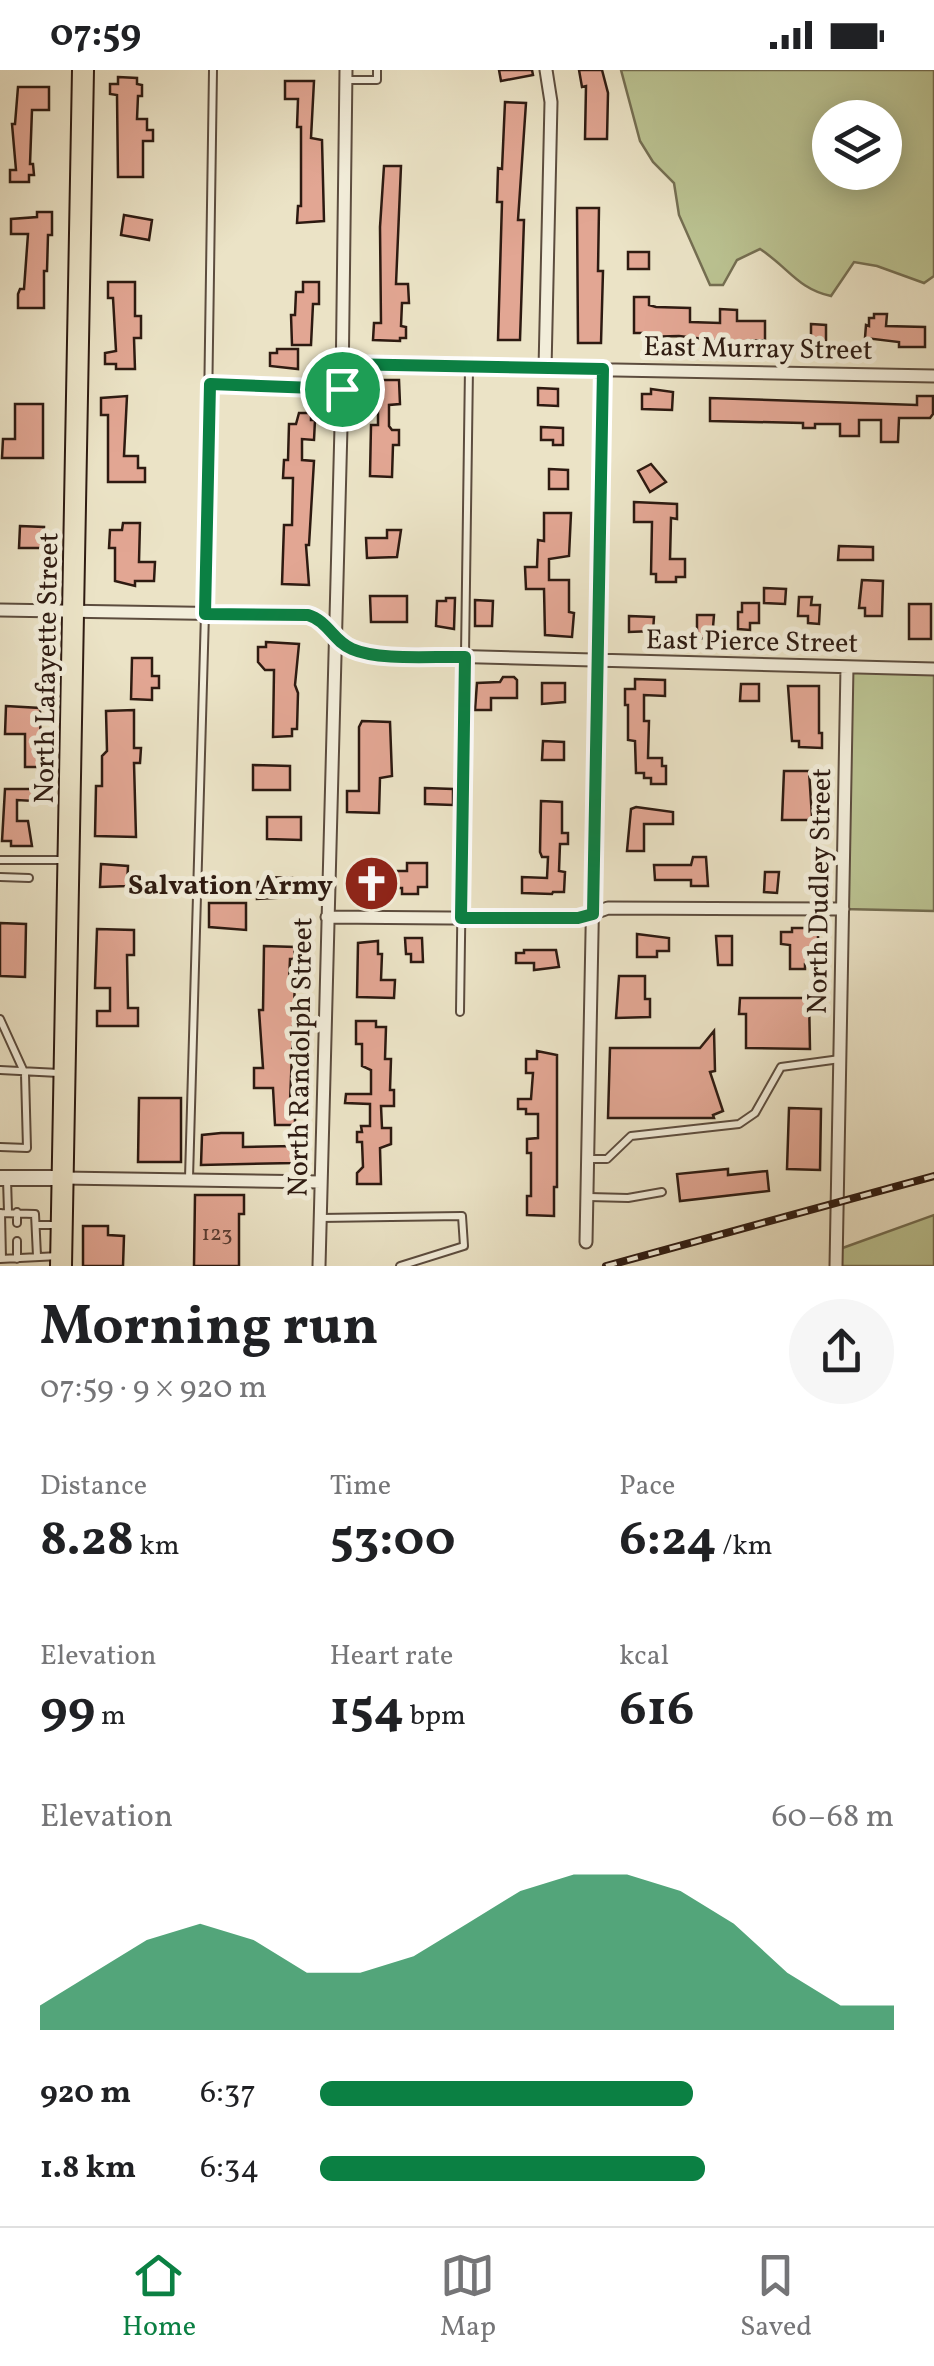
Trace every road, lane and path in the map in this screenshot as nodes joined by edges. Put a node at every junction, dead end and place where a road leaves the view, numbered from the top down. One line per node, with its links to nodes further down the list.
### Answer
1 (83, 70): 14 (highway, North Lafayette Street)
2 (213, 70): 11 (lane)
3 (377, 70): 5 (lane)
4 (546, 70): 8 (street)
5 (346, 75): 6 (street, North Randolph Street)
6 (342, 364): 7 (street, East Murray Street); 12 (street, North Randolph Street)
7 (468, 367): 8 (street, East Murray Street); 17 (lane)
8 (545, 369): 9 (street, East Murray Street)
9 (603, 369): 10 (street, East Murray Street); 18 (street)
10 (934, 376)
11 (210, 384): 12 (street); 15 (lane)
12 (342, 389): 16 (street, North Randolph Street)
13 (0, 610): 14 (street, East Pierce Street)
14 (74, 611): 15 (street, East Pierce Street); 22 (highway, North Lafayette Street)
15 (205, 614): 16 (street, East Pierce Street); 39 (lane)
16 (334, 636): 17 (street, East Pierce Street); 27 (street, North Randolph Street)
17 (465, 657): 18 (street, East Pierce Street); 28 (lane)
18 (598, 661): 19 (street, East Pierce Street); 26 (street)
19 (848, 667): 20 (street, East Pierce Street); 25 (street, North Dudley Street)
20 (934, 669)
21 (0, 860): 22 (lane)
22 (69, 860): 33 (highway, North Lafayette Street)
23 (0, 877): 24 (lane)
24 (29, 878)
25 (844, 910): 26 (street); 31 (street, North Dudley Street)
26 (593, 914): 28 (street); 36 (street)
27 (328, 917): 28 (street); 40 (street, North Randolph Street)
28 (461, 918): 29 (lane)
29 (460, 1012)
30 (0, 1019): 34 (lane)
31 (840, 1059): 36 (lane); 57 (street, North Dudley Street)
32 (0, 1070): 34 (lane)
33 (65, 1073): 34 (lane); 38 (highway, North Lafayette Street)
34 (24, 1074): 35 (lane)
35 (0, 1147)
36 (588, 1159): 42 (street)
37 (4, 1178): 38 (street); 43 (lane)
38 (63, 1178): 39 (street); 48 (highway, North Lafayette Street)
39 (189, 1180): 40 (street)
40 (321, 1182): 45 (street, North Randolph Street)
41 (662, 1192): 42 (lane)
42 (587, 1197): 50 (street)
43 (3, 1212): 44 (lane); 53 (lane)
44 (17, 1212): 46 (lane); 47 (lane)
45 (320, 1218): 55 (street, North Randolph Street); 56 (lane)
46 (18, 1223)
47 (37, 1225): 48 (lane); 51 (lane)
48 (62, 1225): 54 (highway, North Lafayette Street)
49 (18, 1242): 52 (lane)
50 (586, 1242)
51 (37, 1256): 52 (lane); 54 (lane)
52 (17, 1258): 53 (lane)
53 (1, 1259)
54 (62, 1261)
55 (319, 1266)
56 (400, 1266)
57 (836, 1266)

